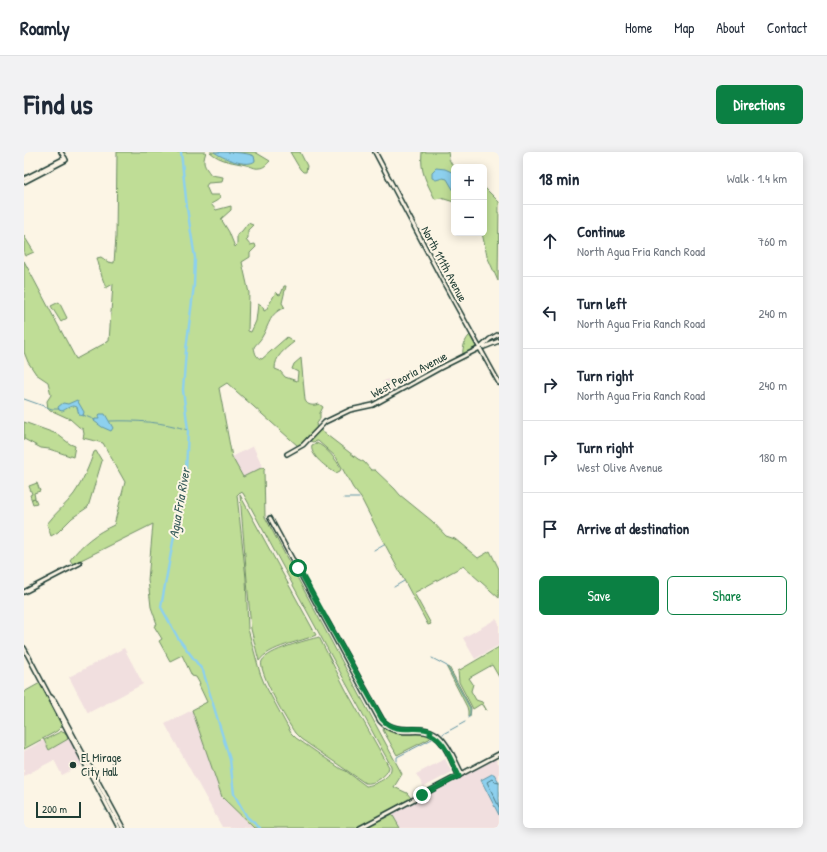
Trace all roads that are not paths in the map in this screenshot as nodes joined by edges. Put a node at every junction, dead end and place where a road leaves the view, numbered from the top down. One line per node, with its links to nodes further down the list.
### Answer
1 (62, 152): 3 (street)
2 (375, 152): 6 (street, North 111th Avenue)
3 (24, 181)
4 (499, 334): 6 (street, West Peoria Avenue)
5 (499, 341): 6 (street, West Peoria Avenue)
6 (480, 348): 7 (street, North 111th Avenue); 8 (street, West Peoria Avenue)
7 (499, 383)
8 (287, 454)
9 (270, 518): 14 (street)
10 (80, 563): 11 (street)
11 (24, 592)
12 (24, 648): 15 (street)
13 (499, 754): 14 (street)
14 (460, 775): 18 (street)
15 (109, 806): 16 (street); 17 (street)
16 (119, 828)
17 (123, 828)
18 (360, 828)

